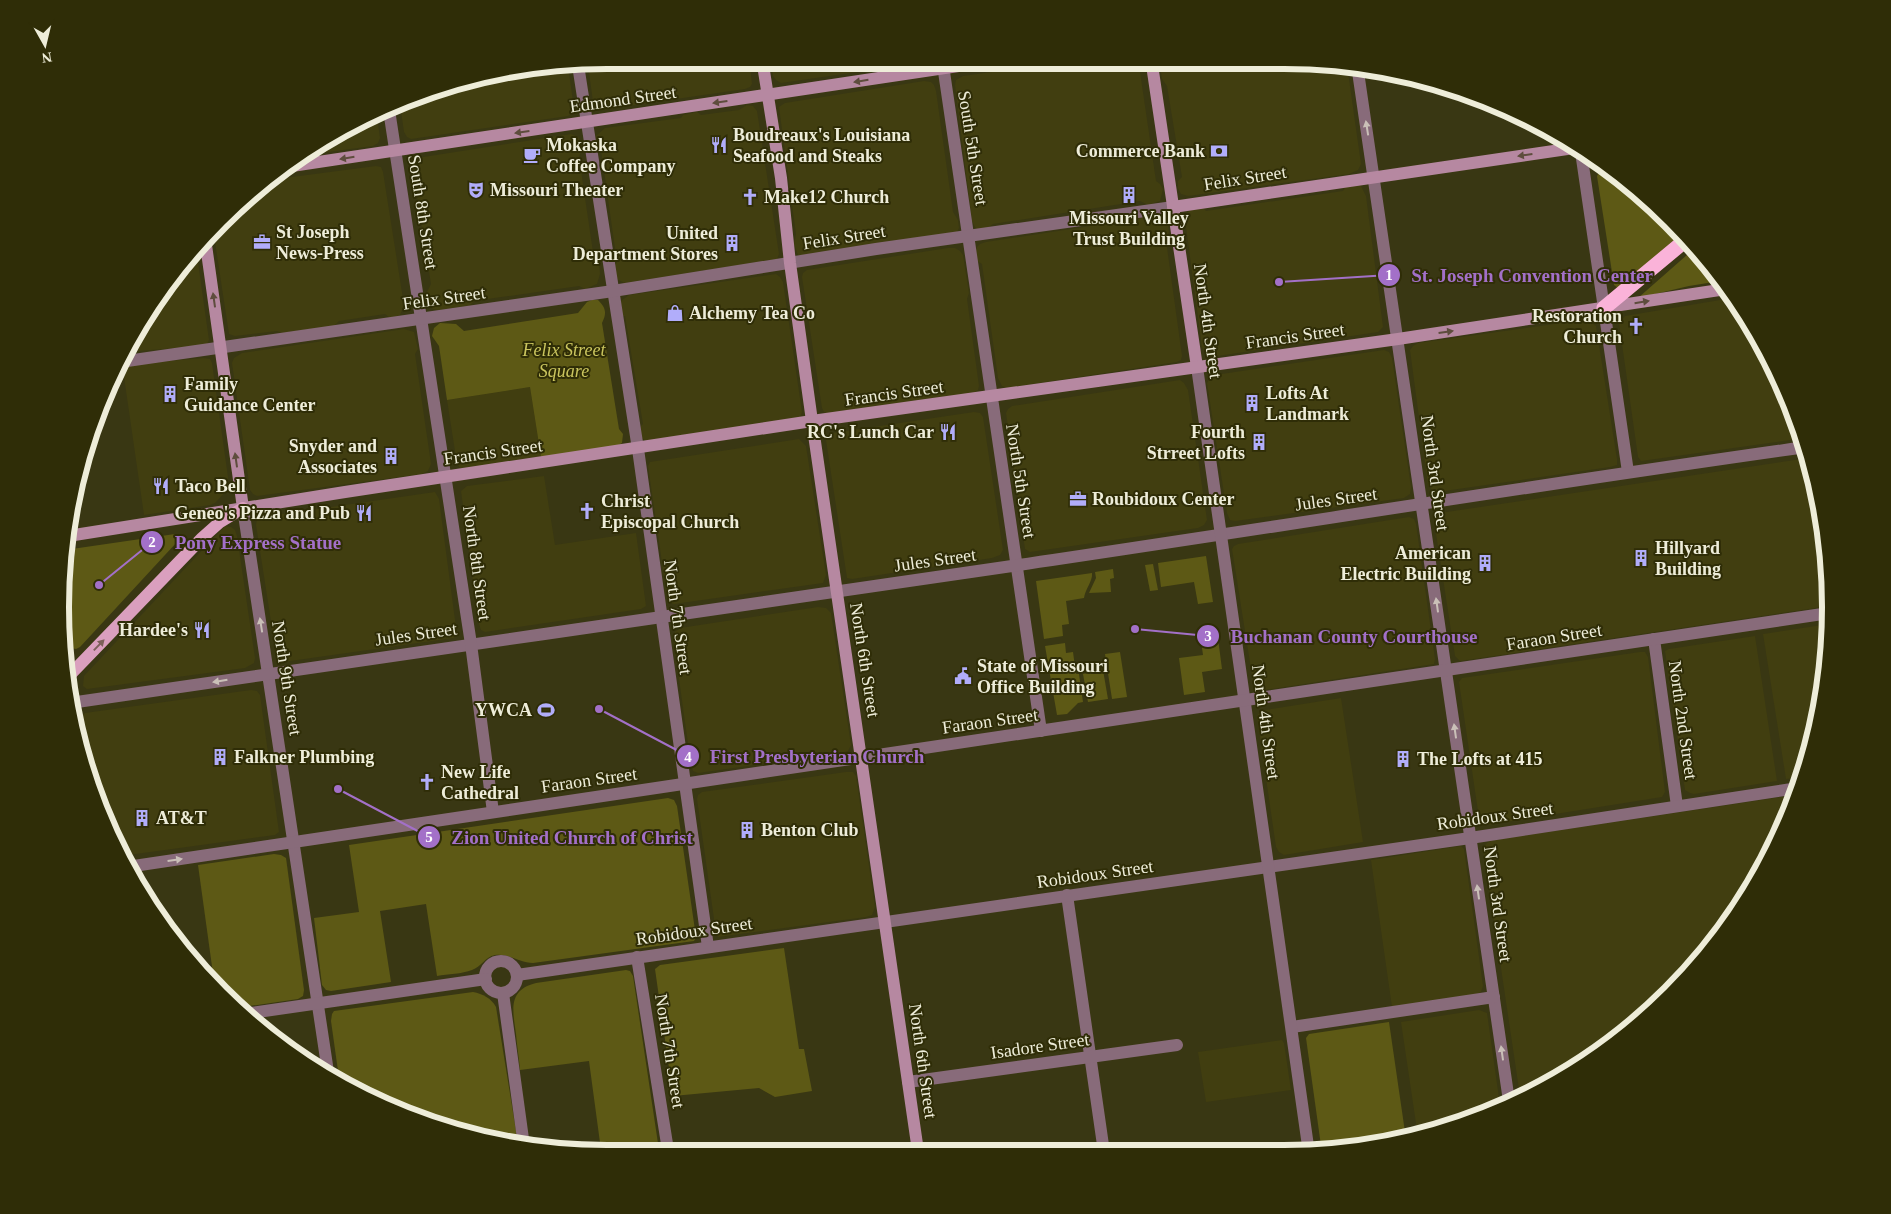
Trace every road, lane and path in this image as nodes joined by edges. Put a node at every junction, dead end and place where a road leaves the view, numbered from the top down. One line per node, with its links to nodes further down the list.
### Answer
1 (764, 69): 7 (main road, North 6th Street)
2 (925, 69): 7 (main road, Edmond Street, one-way to 7)
3 (943, 69): 16 (street, South 5th Street)
4 (1153, 69): 15 (main road, North 4th Street)
5 (579, 70): 9 (street, North 7th Street)
6 (1358, 74): 14 (street, North 3rd Street, one-way to 6)
7 (768, 95): 9 (main road, Edmond Street, one-way to 9); 19 (main road, North 6th Street)
8 (390, 115): 11 (street, South 8th Street)
9 (587, 122): 11 (main road, Edmond Street, one-way to 11); 21 (street, North 7th Street)
10 (1566, 149): 14 (main road, Felix Street, one-way to 14)
11 (395, 150): 13 (main road, Edmond Street, one-way to 13); 23 (street, South 8th Street)
12 (1582, 158): 22 (street)
13 (300, 165)
14 (1374, 177): 15 (main road, Felix Street); 24 (street, North 3rd Street)
15 (1173, 207): 16 (street, Felix Street); 27 (main road, North 4th Street)
16 (969, 236): 19 (street, Felix Street); 28 (street, North 5th Street)
17 (1681, 244): 22 (highway)
18 (206, 247): 25 (main road, North 9th Street, one-way to 18)
19 (790, 263): 21 (street, Felix Street); 29 (main road, North 6th Street)
20 (1719, 290): 22 (main road, Francis Street, one-way to 20)
21 (614, 291): 23 (street, Felix Street); 31 (street, North 7th Street)
22 (1604, 308): 24 (main road, Francis Street, one-way to 22); 32 (street)
23 (422, 319): 25 (street, Felix Street); 33 (street, North 8th Street)
24 (1398, 339): 27 (main road, Francis Street); 34 (street, North 3rd Street)
25 (221, 348): 26 (street, Felix Street); 35 (main road, North 9th Street, one-way to 25)
26 (128, 361)
27 (1197, 367): 28 (main road, Francis Street); 36 (street, North 4th Street)
28 (991, 398): 29 (main road, Francis Street); 38 (street, North 5th Street)
29 (812, 421): 31 (main road, Francis Street); 39 (main road, North 6th Street)
30 (1798, 448): 32 (street, Jules Street)
31 (638, 449): 33 (main road, Francis Street); 41 (street, North 7th Street)
32 (1628, 472): 34 (street, Jules Street)
33 (446, 477): 35 (main road, Francis Street); 43 (street, North 8th Street)
34 (1422, 504): 36 (street, Jules Street); 44 (street, North 3rd Street, one-way to 34)
35 (243, 508): 37 (main road, Francis Street); 45 (main road, one-way to 35); 46 (street, North 9th Street, one-way to 35)
36 (1222, 534): 38 (street, Jules Street); 47 (street, North 4th Street)
37 (73, 535)
38 (1017, 566): 39 (street, Jules Street); 49 (street, North 5th Street)
39 (837, 592): 41 (street, Jules Street); 50 (main road, North 6th Street)
40 (1822, 614): 42 (street, Faraon Street)
41 (660, 618): 43 (street, Jules Street); 51 (street, North 7th Street)
42 (1654, 639): 44 (street, Faraon Street); 53 (street, North 2nd Street)
43 (471, 644): 46 (street, Jules Street); 54 (street, North 8th Street)
44 (1446, 671): 47 (street, Faraon Street); 55 (street, North 3rd Street, one-way to 44)
45 (73, 672)
46 (269, 674): 48 (street, Jules Street, one-way to 48); 56 (street, North 9th Street)
47 (1245, 701): 49 (street, Faraon Street); 58 (street, North 4th Street)
48 (77, 702)
49 (1041, 731): 50 (street, Faraon Street)
50 (860, 758): 51 (street, Faraon Street); 60 (main road, North 6th Street)
51 (685, 784): 54 (street, Faraon Street); 61 (street, North 7th Street)
52 (1790, 789): 53 (street, Robidoux Street)
53 (1677, 806): 55 (street, Robidoux Street)
54 (494, 812): 56 (street, Faraon Street)
55 (1470, 838): 58 (street, Robidoux Street); 66 (street, North 3rd Street, one-way to 55)
56 (294, 842): 57 (street, Faraon Street, one-way to 56); 67 (street, North 9th Street)
57 (135, 866)
58 (1269, 866): 59 (street, Robidoux Street); 69 (street, North 4th Street)
59 (1067, 895): 60 (street, Robidoux Street); 71 (street)
60 (885, 921): 61 (street, Robidoux Street); 73 (main road, North 6th Street)
61 (708, 947): 62 (street, Robidoux Street)
62 (637, 957): 63 (street, Robidoux Street); 77 (street, North 7th Street)
63 (517, 975): 64 (street); 65 (street)
64 (486, 979): 65 (street); 67 (street)
65 (503, 993): 75 (street)
66 (1494, 997): 69 (street); 74 (street, North 3rd Street, one-way to 66)
67 (318, 1004): 68 (street); 72 (street, North 9th Street)
68 (253, 1013)
69 (1292, 1027): 76 (street, North 4th Street)
70 (1176, 1045): 71 (street, Isadore Street)
71 (1090, 1057): 73 (street, Isadore Street); 79 (street)
72 (327, 1067)
73 (908, 1082): 78 (main road, North 6th Street)
74 (1508, 1096)
75 (523, 1139)
76 (1309, 1144)
77 (667, 1145)
78 (917, 1145)
79 (1103, 1145)

